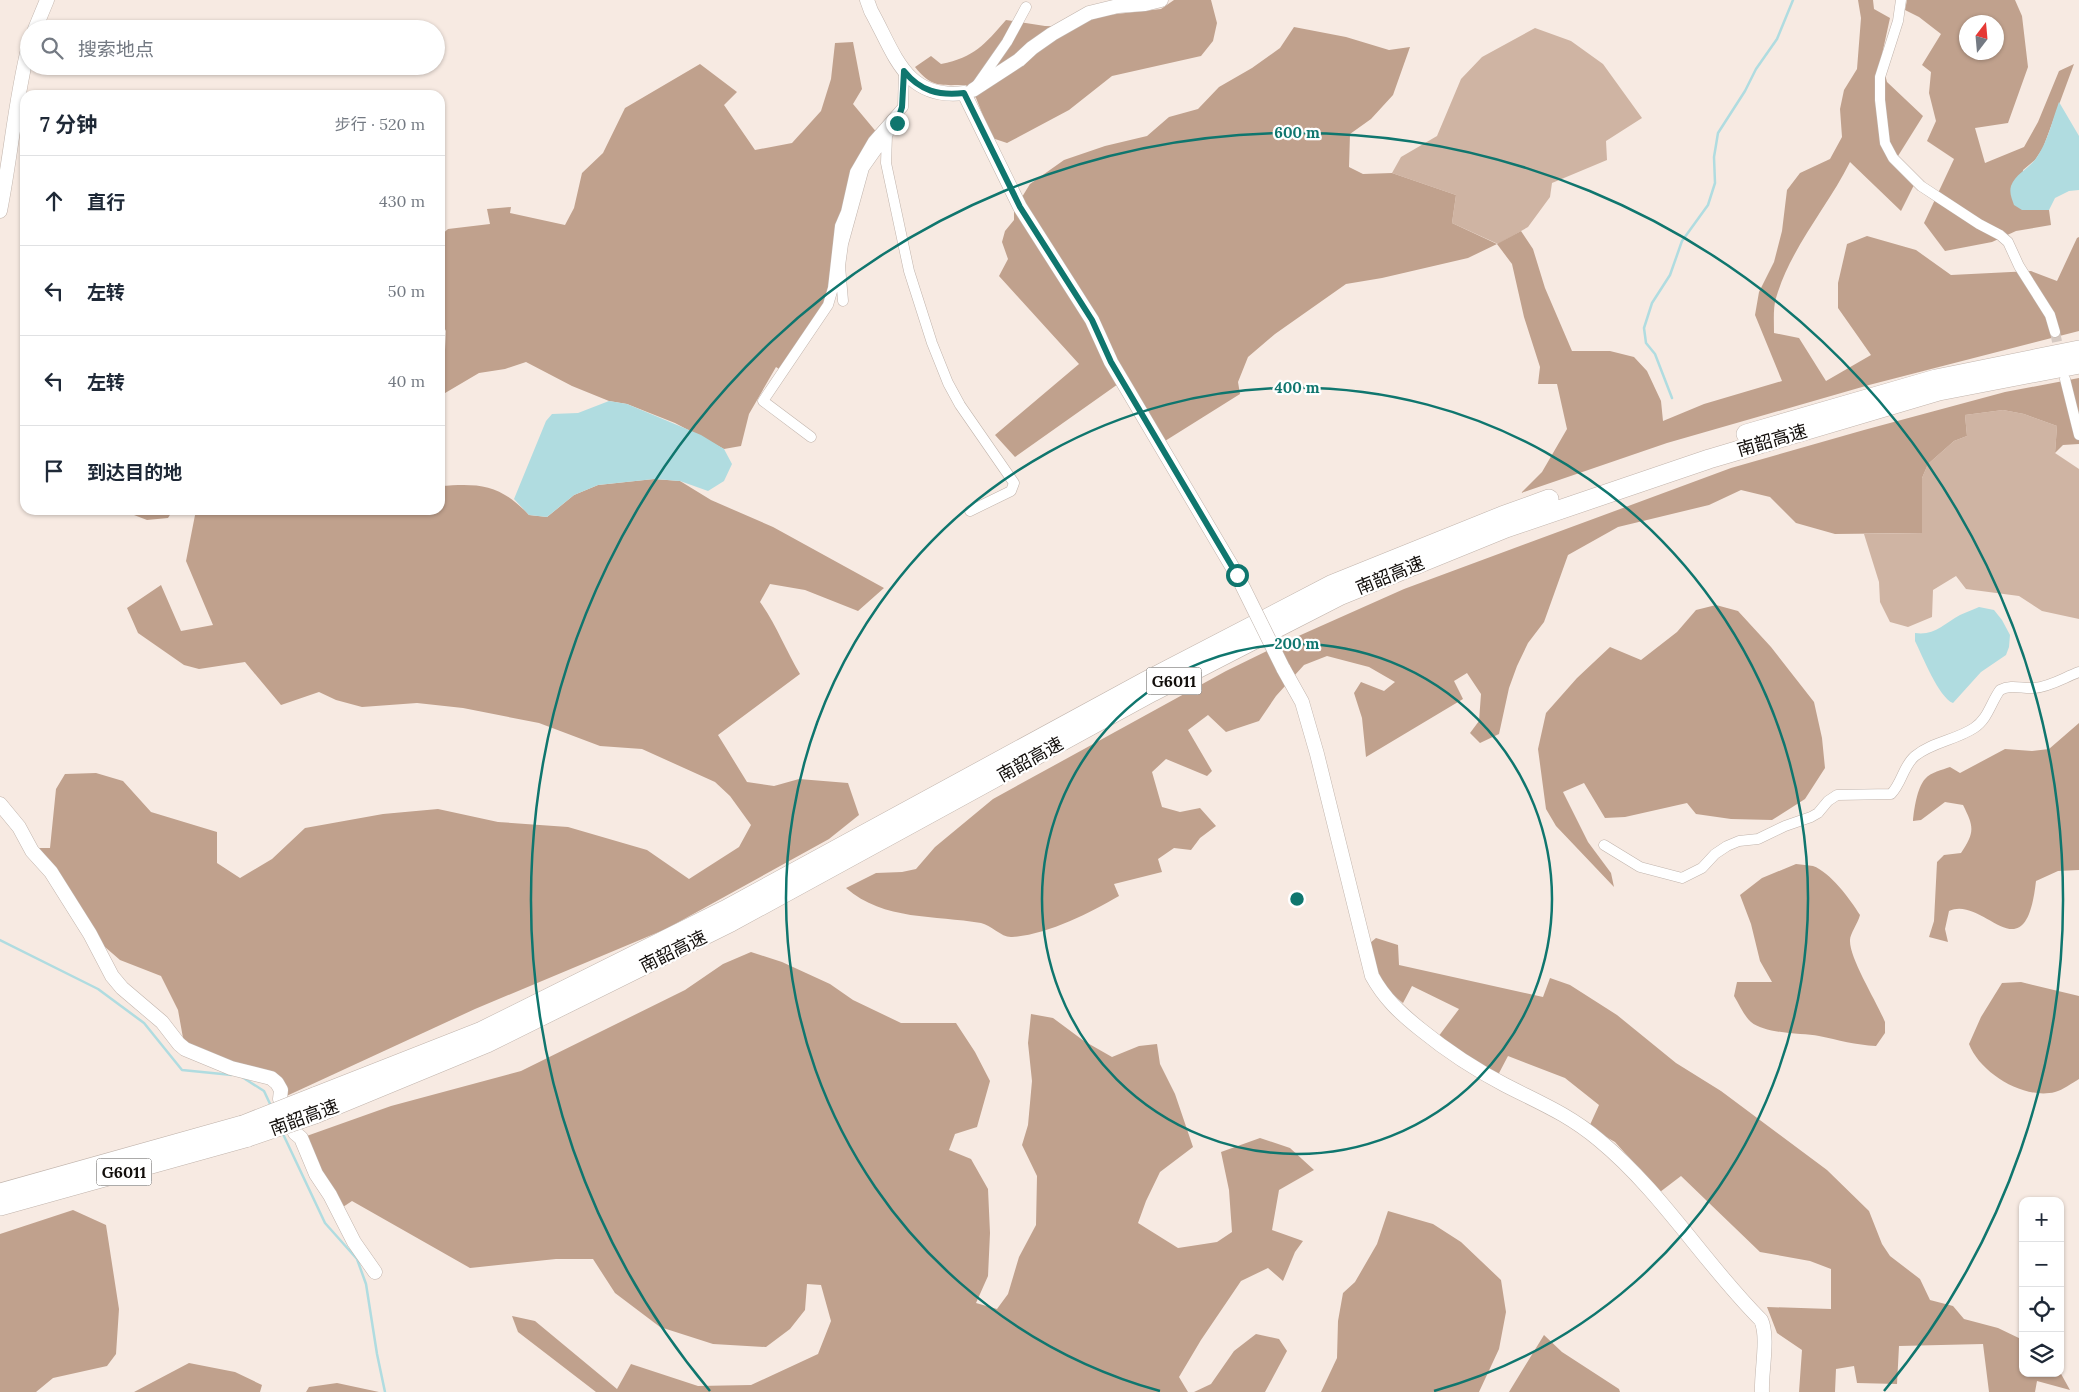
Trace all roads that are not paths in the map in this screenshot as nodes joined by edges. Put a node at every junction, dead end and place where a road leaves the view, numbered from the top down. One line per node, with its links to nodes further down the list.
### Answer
1 (47, 0): 6 (street)
2 (867, 0): 7 (street)
3 (1161, 0): 9 (street)
4 (1900, 0): 14 (street)
5 (1026, 7): 9 (street)
6 (39, 20)
7 (904, 71): 9 (street); 10 (street)
8 (22, 75): 12 (street)
9 (969, 92): 29 (street, bridge)
10 (902, 107): 11 (street); 19 (street)
11 (887, 135): 13 (street); 20 (street)
12 (0, 212)
13 (843, 301)
14 (2055, 332)
15 (2079, 350): 24 (highway, 南韶高速 / G6011)
16 (2079, 364): 24 (highway, 南韶高速 / G6011)
17 (2065, 380): 18 (street)
18 (2079, 435)
19 (812, 437)
20 (970, 511)
21 (2079, 672): 23 (street)
22 (0, 804): 28 (street)
23 (1604, 845)
24 (314, 1105): 25 (highway, 南韶高速 / G6011, bridge)
25 (245, 1131): 26 (highway, 南韶高速 / G6011); 27 (highway, 南韶高速 / G6011)
26 (0, 1192)
27 (0, 1206)
28 (374, 1272)
29 (1762, 1392)

